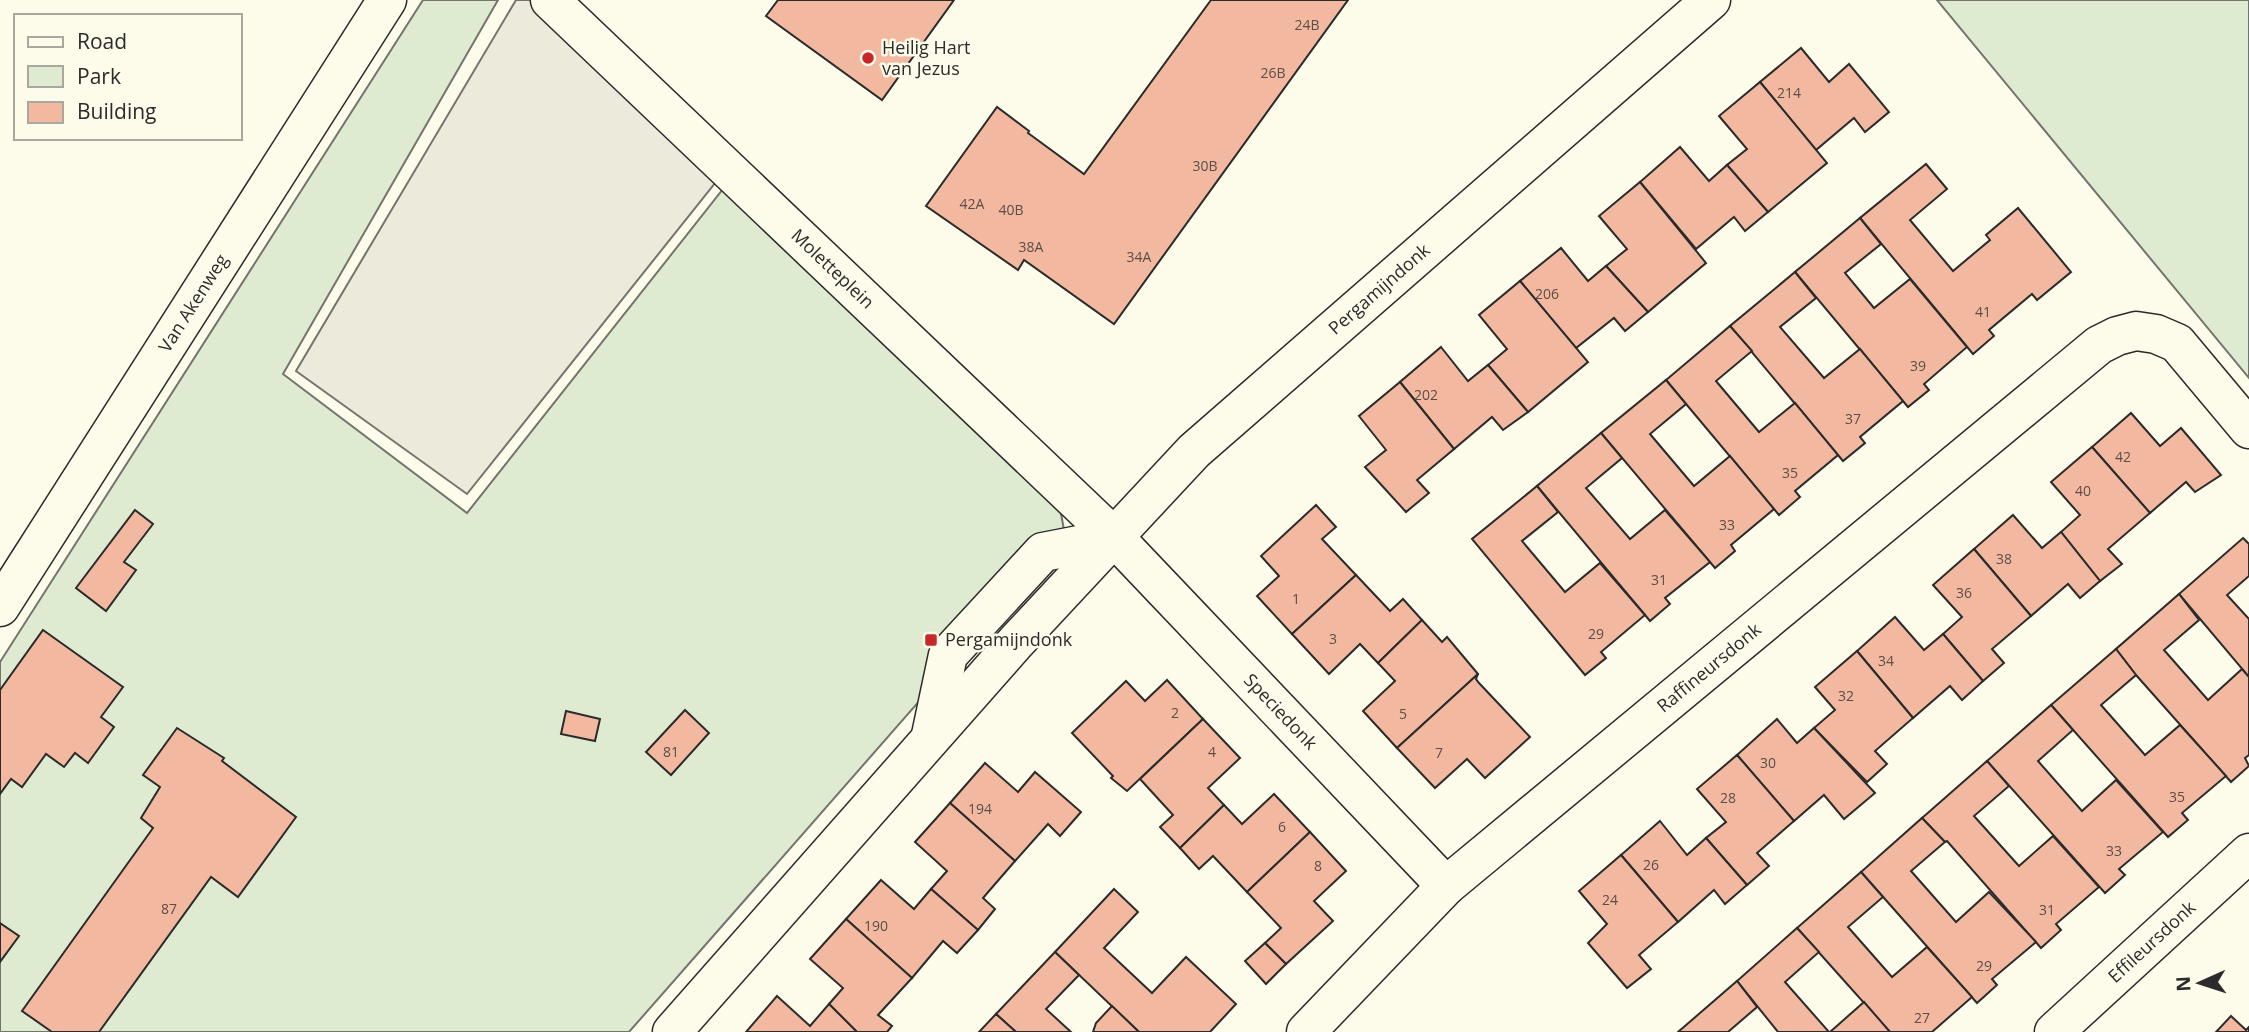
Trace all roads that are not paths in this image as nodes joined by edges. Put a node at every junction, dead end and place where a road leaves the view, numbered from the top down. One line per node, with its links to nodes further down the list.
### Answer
1 (387, 0): 6 (street, Van Akenweg)
2 (550, 0): 5 (street, Moletteplein)
3 (1702, 3): 5 (street, Pergamijndonk)
4 (2249, 429): 8 (street, Raffineursdonk)
5 (1115, 538): 8 (street, Speciedonk); 9 (street, Pergamijndonk)
6 (0, 607)
7 (2249, 853): 11 (street, Effileursdonk)
8 (1447, 886): 10 (street, Raffineursdonk)
9 (672, 1032)
10 (1306, 1032)
11 (2053, 1032)

